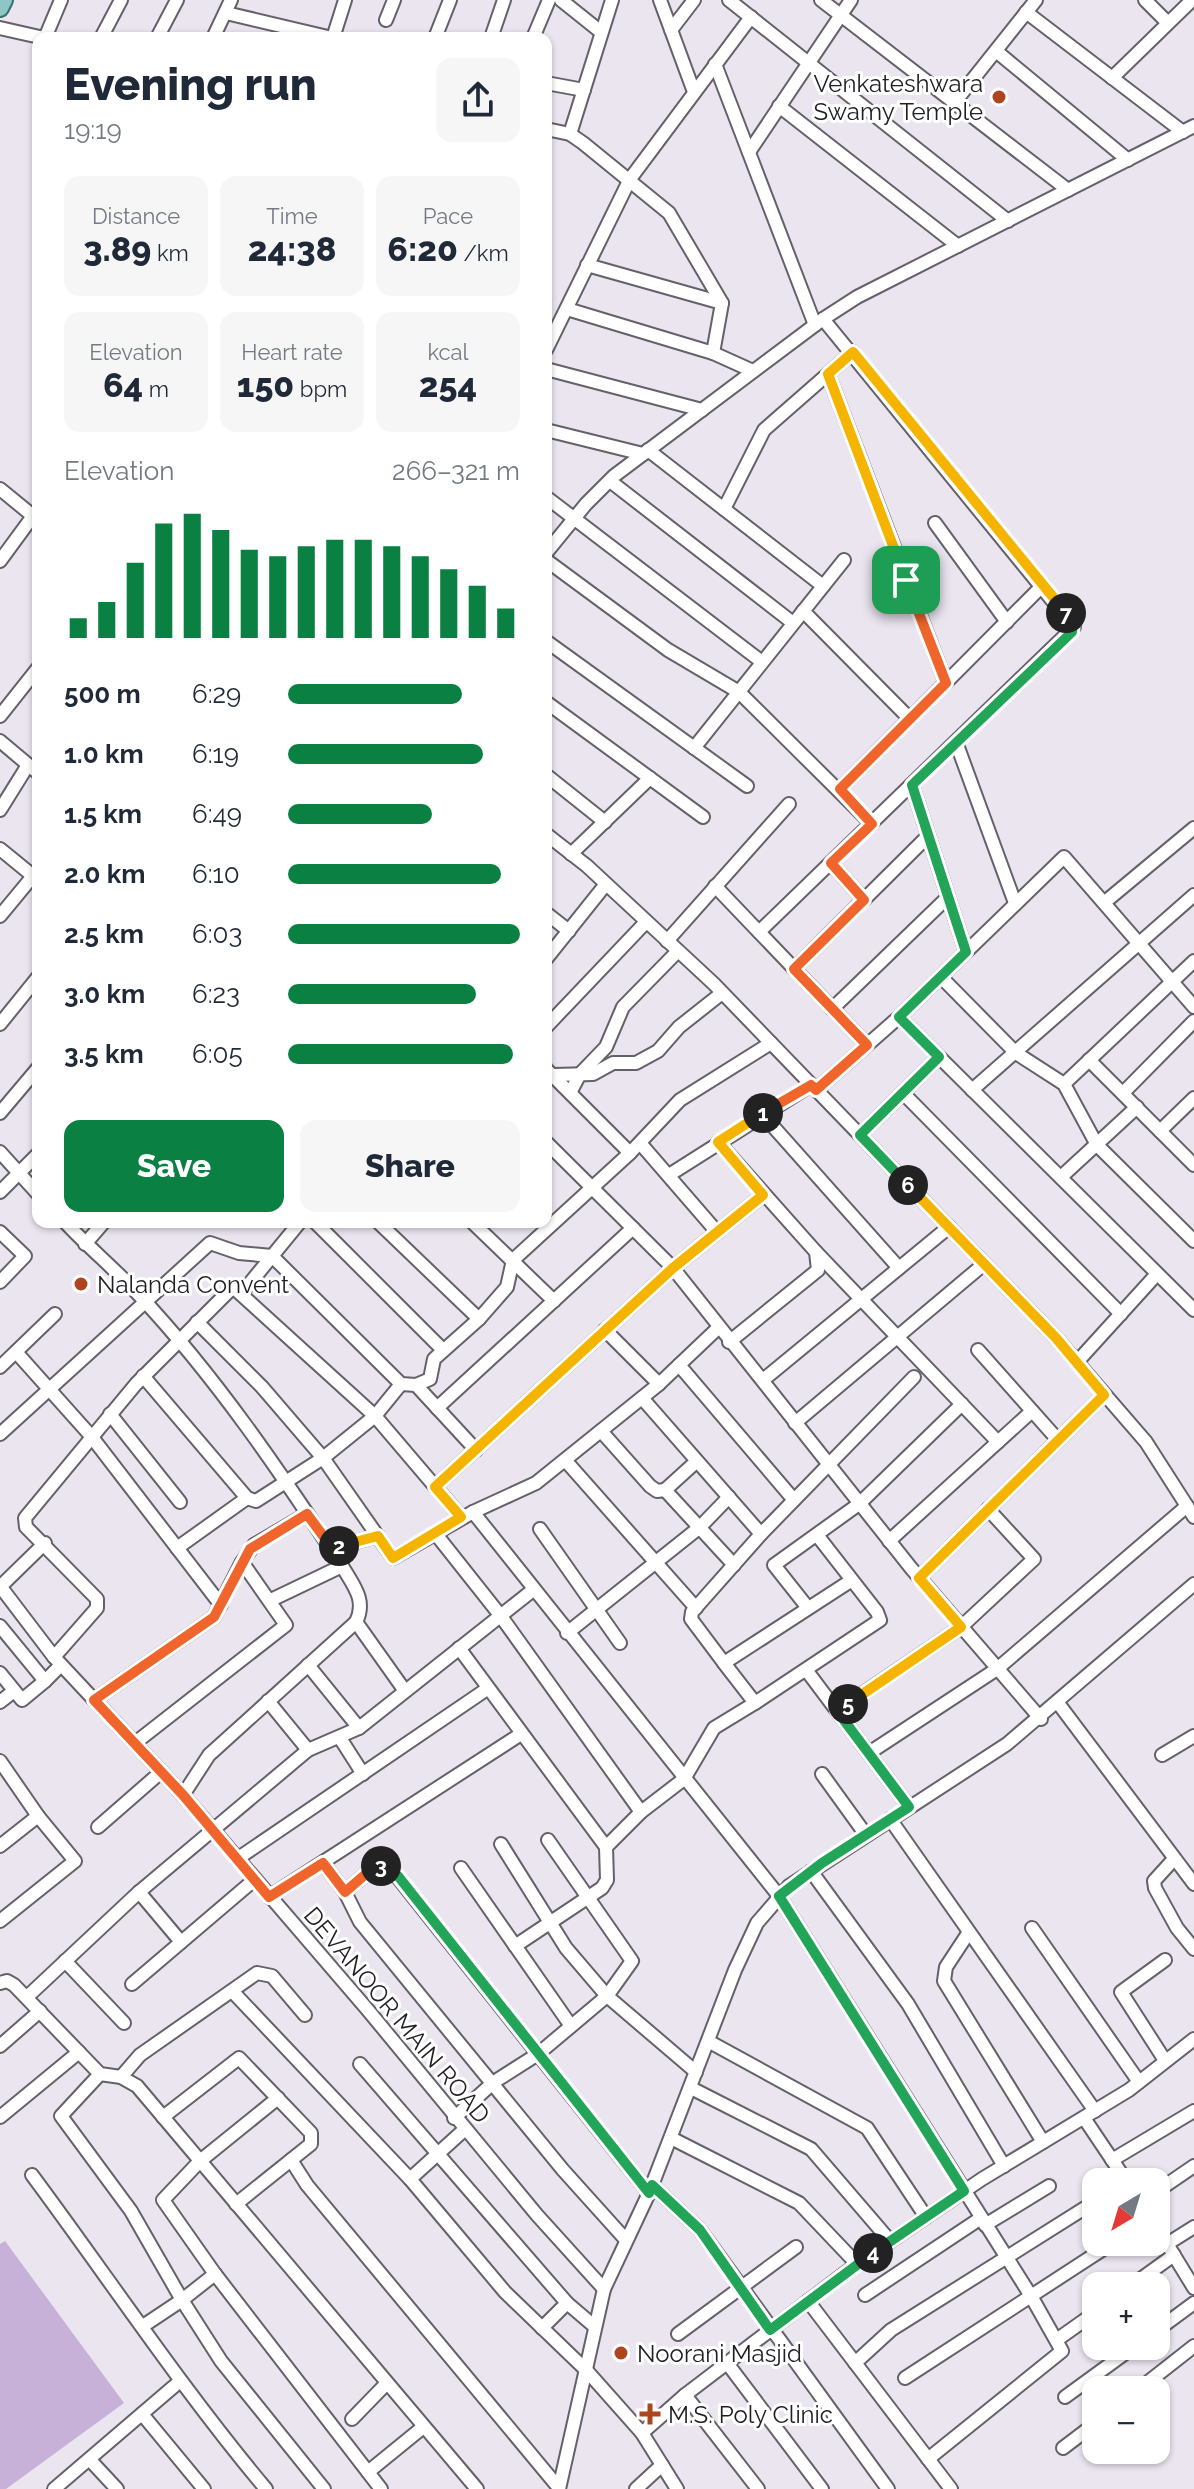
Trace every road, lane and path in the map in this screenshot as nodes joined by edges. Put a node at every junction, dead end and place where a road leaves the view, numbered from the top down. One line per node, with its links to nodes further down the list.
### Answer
1 (4, 0): 21 (main road)
2 (61, 0): 30 (street)
3 (121, 0): 31 (street)
4 (177, 0): 32 (street)
5 (231, 0): 23 (street)
6 (345, 0): 35 (street)
7 (394, 0): 26 (street)
8 (450, 0): 36 (street)
9 (504, 0): 37 (street)
10 (549, 0): 38 (street)
11 (561, 0): 39 (street)
12 (612, 0): 39 (street)
13 (660, 0): 29 (street)
14 (694, 0): 29 (street)
15 (729, 0): 25 (street)
16 (821, 0): 24 (street)
17 (851, 0): 24 (street)
18 (1036, 0): 22 (street)
19 (1145, 0): 27 (street)
20 (1192, 0): 27 (street)
21 (0, 8)
22 (1026, 12): 41 (street); 44 (street)
23 (226, 13): 33 (street); 34 (street)
24 (839, 14): 43 (street); 48 (street)
25 (751, 17): 42 (street); 43 (street)
26 (386, 20)
27 (1168, 23): 44 (street)
28 (0, 28): 40 (street)
29 (671, 30): 47 (street)
30 (47, 32)
31 (104, 32)
32 (160, 32)
33 (216, 32)
34 (307, 32)
35 (335, 32)
36 (437, 32)
37 (493, 32)
38 (536, 32)
39 (601, 32): 46 (street)
40 (32, 35)
41 (996, 51): 48 (street); 54 (street)
42 (715, 64): 47 (street); 53 (street)
43 (807, 64): 49 (street); 57 (street)
44 (1112, 78): 50 (street)
45 (552, 84): 46 (street)
46 (584, 90): 52 (street)
47 (694, 92): 55 (street)
48 (954, 103): 56 (street)
49 (779, 106): 53 (street); 58 (street)
50 (1188, 129): 54 (street)
51 (552, 130): 52 (street)
52 (570, 134): 55 (street)
53 (749, 152): 62 (street)
54 (1128, 160): 56 (street)
55 (630, 179): 59 (street); 60 (street)
56 (1068, 190): 57 (street)
57 (1008, 221): 58 (street)
58 (958, 246): 62 (street)
59 (587, 265): 60 (street); 61 (street)
60 (722, 303): 65 (street)
61 (567, 309): 63 (street); 65 (street)
62 (819, 322): 64 (street); 67 (street)
63 (552, 338)
64 (853, 352): 68 (street); 84 (street)
65 (713, 353): 67 (street)
66 (552, 371): 69 (street)
67 (753, 371): 69 (street)
68 (828, 374): 75 (street); 93 (street)
69 (702, 410): 71 (street)
70 (552, 431): 71 (street)
71 (646, 452): 72 (street); 75 (street)
72 (610, 481): 77 (street); 88 (street)
73 (0, 489): 76 (street)
74 (552, 502): 77 (street)
75 (724, 509): 85 (street)
76 (32, 515)
77 (574, 519): 80 (street); 90 (street)
78 (32, 523): 82 (street)
79 (935, 523): 87 (street)
80 (552, 546)
81 (844, 560): 85 (street)
82 (0, 561)
83 (552, 564): 95 (street)
84 (1043, 585): 87 (street); 100 (street)
85 (823, 586): 86 (street)
86 (803, 611): 88 (street); 98 (street)
87 (1007, 622): 93 (street)
88 (793, 623): 90 (street)
89 (552, 645): 101 (street)
90 (762, 662): 95 (street)
91 (32, 676): 92 (street)
92 (26, 683): 94 (street); 97 (street)
93 (946, 683): 98 (street)
94 (32, 688)
95 (739, 692): 101 (street); 108 (street)
96 (552, 706): 104 (street)
97 (0, 716)
98 (910, 719): 108 (street)
99 (0, 741): 102 (street)
100 (956, 742): 106 (street); 128 (street)
101 (694, 748): 107 (street)
102 (32, 768)
103 (32, 770): 110 (street)
104 (650, 778): 111 (street); 112 (street)
105 (552, 780): 112 (street)
106 (912, 785): 113 (street); 115 (street)
107 (747, 786)
108 (840, 789): 113 (street)
109 (789, 804): 123 (street)
110 (0, 810)
111 (703, 817)
112 (605, 822): 118 (street)
113 (872, 824): 119 (street)
114 (1191, 835): 127 (street)
115 (928, 836): 125 (street); 126 (street)
116 (552, 839): 118 (street)
117 (0, 849): 120 (street)
118 (571, 854): 122 (street)
119 (831, 863): 126 (street); 133 (street)
120 (32, 872)
121 (32, 880): 129 (street)
122 (606, 884): 131 (street); 132 (street)
123 (715, 886): 133 (street); 134 (street)
124 (1194, 895): 135 (street)
125 (948, 897): 138 (street); 146 (street)
126 (864, 900): 140 (street)
127 (1105, 902): 128 (street); 135 (street)
128 (1015, 903): 138 (street)
129 (0, 916)
130 (552, 918): 132 (street)
131 (646, 922): 134 (street); 148 (street)
132 (569, 931): 137 (street)
133 (759, 932): 140 (street)
134 (667, 941): 136 (street)
135 (1141, 943): 142 (street); 154 (street)
136 (678, 951): 144 (street); 153 (street)
137 (552, 952)
138 (966, 952): 141 (street)
139 (1194, 961): 142 (street)
140 (794, 969): 146 (street)
141 (941, 977): 147 (street); 154 (street)
142 (1172, 980): 145 (street); 156 (street)
143 (32, 984): 150 (street)
144 (722, 993): 151 (street); 157 (street)
145 (1194, 1007)
146 (832, 1009): 152 (street)
147 (899, 1017): 152 (street); 155 (street)
148 (552, 1021)
149 (1194, 1021): 167 (street)
150 (0, 1024)
151 (771, 1043): 163 (street); 175 (street)
152 (867, 1045): 163 (street)
153 (606, 1047): 157 (street); 160 (street)
154 (1016, 1053): 162 (street); 164 (street)
155 (939, 1057): 164 (street); 166 (street)
156 (1089, 1060): 162 (street); 167 (street)
157 (613, 1063): 160 (street)
158 (552, 1072): 160 (street)
159 (552, 1074): 165 (street)
160 (580, 1074): 165 (street)
161 (32, 1075): 170 (street)
162 (1064, 1084): 176 (street)
163 (814, 1087): 171 (street); 173 (street)
164 (972, 1090): 184 (street)
165 (571, 1091): 179 (street)
166 (903, 1093): 173 (street); 217 (street)
167 (1123, 1093): 169 (street)
168 (1194, 1098): 172 (street)
169 (1137, 1107): 172 (street); 176 (street)
170 (0, 1113)
171 (762, 1114): 174 (street); 208 (street)
172 (1160, 1131): 181 (street)
173 (860, 1135): 190 (street)
174 (718, 1142): 183 (street); 188 (street)
175 (640, 1143): 179 (street); 183 (street)
176 (1097, 1145): 184 (street); 201 (street)
177 (552, 1148): 186 (street)
178 (0, 1152): 182 (street)
179 (630, 1153): 186 (street)
180 (32, 1161): 182 (street)
181 (1194, 1165)
182 (20, 1175): 185 (street); 187 (street)
183 (669, 1175): 200 (street)
184 (1061, 1177): 209 (street)
185 (32, 1188)
186 (592, 1188): 189 (street); 198 (street)
187 (0, 1192)
188 (763, 1195): 200 (street); 203 (street)
189 (552, 1221)
190 (949, 1227): 206 (street); 208 (street)
191 (70, 1228): 202 (street)
192 (99, 1228): 202 (street)
193 (295, 1228): 204 (street)
194 (321, 1228): 225 (street)
195 (384, 1228): 218 (street)
196 (478, 1228): 205 (street)
197 (544, 1228): 205 (street)
198 (633, 1228): 207 (street); 213 (street)
199 (0, 1232): 210 (street)
200 (717, 1232): 207 (street)
201 (1194, 1241)
202 (85, 1244): 214 (street)
203 (816, 1252): 212 (street); 224 (street)
204 (272, 1256): 211 (street); 214 (street); 234 (street)
205 (513, 1260): 213 (street); 218 (street)
206 (984, 1264): 222 (street); 228 (street)
207 (673, 1268): 220 (street); 221 (street)
208 (899, 1268): 212 (street)
209 (1156, 1275): 215 (street); 217 (street)
210 (0, 1282)
211 (241, 1294): 219 (street); 244 (street)
212 (861, 1299): 222 (street); 233 (street)
213 (554, 1301): 241 (street)
214 (147, 1304): 223 (street); 237 (street)
215 (1194, 1309)
216 (55, 1314): 227 (street)
217 (1121, 1314): 228 (street)
218 (479, 1319): 225 (street)
219 (197, 1322): 223 (street); 252 (street)
220 (718, 1328): 224 (street); 229 (street)
221 (605, 1330): 235 (street); 251 (street)
222 (897, 1337): 240 (street); 245 (street)
223 (178, 1339): 231 (street); 256 (street)
224 (729, 1342): 233 (street)
225 (443, 1350): 236 (street)
226 (978, 1350): 242 (street)
227 (16, 1352): 230 (street); 237 (street)
228 (1077, 1362): 238 (street)
229 (679, 1365): 235 (street); 261 (street)
230 (0, 1367)
231 (143, 1376): 243 (street); 260 (street)
232 (914, 1377): 255 (street)
233 (763, 1380): 245 (street)
234 (401, 1384): 236 (street); 244 (street)
235 (659, 1384): 239 (street)
236 (416, 1385): 241 (street)
237 (51, 1391): 247 (street); 248 (street)
238 (1104, 1395): 249 (street); 265 (street)
239 (642, 1398): 246 (street); 254 (street)
240 (962, 1404): 250 (street); 263 (street)
241 (437, 1408): 251 (street)
242 (1032, 1411): 249 (street); 250 (street)
243 (110, 1414): 248 (street); 262 (street)
244 (375, 1416): 252 (street); 257 (street)
245 (795, 1423): 255 (street)
246 (601, 1431): 253 (street); 258 (street)
247 (0, 1434)
248 (91, 1436): 275 (street); 276 (street)
249 (1058, 1440): 264 (street)
250 (998, 1442): 274 (street)
251 (476, 1450): 257 (street)
252 (323, 1458): 256 (street); 273 (street)
253 (565, 1460): 267 (street); 278 (street)
254 (697, 1461): 258 (street); 259 (street)
255 (828, 1464): 261 (street); 263 (street)
256 (286, 1484): 260 (street); 266 (street)
257 (435, 1487): 267 (street)
258 (665, 1490): 268 (street)
259 (729, 1497): 268 (street); 271 (street)
260 (247, 1498): 276 (street)
261 (794, 1500): 271 (street)
262 (180, 1502)
263 (859, 1504): 272 (street); 274 (street)
264 (988, 1509): 282 (street); 295 (street)
265 (1190, 1512): 302 (street)
266 (307, 1514): 277 (street); 279 (street)
267 (467, 1514): 270 (street); 286 (street)
268 (700, 1527): 278 (street); 280 (street)
269 (540, 1529): 291 (street)
270 (435, 1533): 273 (street); 292 (street)
271 (761, 1534): 280 (street)
272 (817, 1535): 283 (street); 290 (street)
273 (378, 1536): 277 (street)
274 (889, 1541): 282 (street)
275 (45, 1543): 285 (street); 299 (street)
276 (177, 1548): 288 (street)
277 (332, 1548): 281 (street)
278 (657, 1561): 289 (street); 291 (street)
279 (242, 1562): 287 (street); 288 (street)
280 (734, 1565): 289 (street)
281 (342, 1566): 287 (street); 293 (street)
282 (919, 1578): 295 (street)
283 (852, 1580): 290 (street); 303 (street)
284 (1194, 1584): 313 (street)
285 (0, 1586): 299 (street, DEVANOOR MAIN ROAD)
286 (533, 1590): 292 (street); 296 (street)
287 (271, 1600): 320 (street)
288 (221, 1605): 309 (street)
289 (696, 1608): 300 (street)
290 (808, 1608): 300 (street)
291 (596, 1610): 296 (street); 297 (street)
292 (500, 1615): 298 (street); 331 (street)
293 (356, 1622): 301 (street); 308 (street)
294 (0, 1626): 305 (street)
295 (961, 1627): 302 (street); 314 (street)
296 (567, 1633): 328 (street)
297 (620, 1643)
298 (459, 1648): 306 (street); 308 (street)
299 (58, 1661): 305 (street); 309 (street, DEVANOOR MAIN ROAD)
300 (724, 1663): 312 (street)
301 (308, 1665): 310 (street); 316 (street)
302 (997, 1669): 315 (street); 322 (street)
303 (807, 1671): 312 (street); 314 (street)
304 (0, 1673): 307 (street)
305 (45, 1681): 307 (street)
306 (487, 1689): 317 (street); 326 (street)
307 (14, 1691): 311 (street)
308 (405, 1691): 316 (street)
309 (94, 1700): 320 (street, DEVANOOR MAIN ROAD)
310 (268, 1701): 321 (street); 329 (street)
311 (0, 1702)
312 (755, 1703): 328 (street)
313 (1058, 1703): 315 (street); 342 (street)
314 (837, 1711): 322 (street)
315 (1041, 1719): 330 (street)
316 (359, 1728): 319 (street)
317 (521, 1734): 340 (street); 343 (street)
318 (1194, 1736): 323 (street)
319 (340, 1738): 321 (street); 326 (street)
320 (135, 1743): 325 (street, DEVANOOR MAIN ROAD)
321 (308, 1750): 335 (street)
322 (869, 1753): 330 (street)
323 (1162, 1755)
324 (0, 1761): 332 (street)
325 (161, 1772): 329 (street, DEVANOOR MAIN ROAD); 334 (street)
326 (363, 1774): 341 (street)
327 (822, 1774): 336 (street)
328 (684, 1779): 331 (street); 350 (street)
329 (183, 1795): 335 (street, DEVANOOR MAIN ROAD)
330 (909, 1807): 333 (street)
331 (641, 1812): 340 (street)
332 (38, 1816): 339 (street); 353 (street)
333 (890, 1819): 336 (street); 356 (street)
334 (98, 1827)
335 (211, 1829): 341 (street, DEVANOOR MAIN ROAD); 348 (street)
336 (866, 1835): 345 (street)
337 (548, 1840): 352 (street)
338 (501, 1844): 354 (street)
339 (0, 1846)
340 (606, 1847): 352 (street)
341 (237, 1859): 346 (street, DEVANOOR MAIN ROAD)
342 (1174, 1859): 347 (street); 359 (street)
343 (323, 1863): 349 (street); 351 (street)
344 (461, 1868): 358 (street)
345 (811, 1871): 350 (street); 397 (street)
346 (254, 1880): 351 (street, DEVANOOR MAIN ROAD); 357 (street)
347 (1194, 1884)
348 (139, 1892): 357 (street); 361 (street)
349 (345, 1892): 375 (street); 381 (street)
350 (779, 1896): 372 (street); 405 (street)
351 (269, 1897): 389 (street, DEVANOOR MAIN ROAD)
352 (588, 1899): 354 (street); 365 (street)
353 (0, 1921)
354 (549, 1925): 358 (street); 365 (street)
355 (1032, 1928): 382 (street)
356 (969, 1932): 386 (street); 392 (street)
357 (181, 1942): 363 (street)
358 (515, 1946): 370 (street)
359 (1194, 1949)
360 (1165, 1960): 376 (street)
361 (65, 1961): 366 (street); 369 (street)
362 (0, 1983): 366 (street)
363 (132, 1984)
364 (232, 1991): 368 (street); 380 (street); 401 (street)
365 (607, 1996): 370 (street); 378 (street)
366 (27, 1997): 367 (street)
367 (40, 2011): 373 (street); 374 (street)
368 (305, 2015)
369 (124, 2023)
370 (571, 2026): 375 (street)
371 (1194, 2039): 376 (street)
372 (708, 2041): 378 (street); 408 (street)
373 (0, 2046)
374 (79, 2052): 379 (street); 387 (street)
375 (538, 2054): 381 (street); 404 (street)
376 (1164, 2059): 382 (street)
377 (360, 2064): 393 (street)
378 (696, 2072): 383 (street)
379 (100, 2074): 380 (street); 427 (street)
380 (121, 2077): 388 (street)
381 (494, 2082): 389 (street); 411 (street)
382 (1139, 2082): 386 (street)
383 (691, 2088): 391 (street); 412 (street)
384 (278, 2098): 388 (street); 394 (street); 396 (street)
385 (1194, 2111): 395 (street)
386 (1089, 2114): 392 (street); 395 (street)
387 (0, 2117)
388 (163, 2117): 396 (street)
389 (454, 2118): 390 (street, DEVANOOR MAIN ROAD)
390 (464, 2130): 393 (street); 423 (street, DEVANOOR MAIN ROAD)
391 (671, 2138): 404 (street); 419 (street)
392 (1043, 2142): 397 (street)
393 (436, 2155): 401 (street); 429 (street)
394 (291, 2160): 406 (street); 460 (street)
395 (1112, 2160): 399 (street)
396 (200, 2161): 406 (street); 421 (street)
397 (1004, 2166): 405 (street)
398 (1194, 2166): 402 (street)
399 (1117, 2168)
400 (32, 2175): 433 (street)
401 (410, 2179): 435 (street)
402 (1170, 2182)
403 (1049, 2186): 409 (street)
404 (650, 2189): 411 (street); 424 (street)
405 (964, 2191): 408 (street); 409 (street)
406 (236, 2204): 447 (street)
407 (1082, 2210): 418 (street)
408 (926, 2217): 412 (street)
409 (983, 2222): 418 (street); 425 (street)
410 (1194, 2227): 413 (street)
411 (626, 2240): 423 (street)
412 (890, 2241): 419 (street)
413 (1170, 2242)
414 (796, 2247): 424 (street)
415 (1170, 2249): 416 (street)
416 (1174, 2255): 420 (street); 422 (street)
417 (1092, 2256): 426 (street)
418 (1006, 2259): 426 (street); 442 (street)
419 (857, 2264): 428 (street)
420 (1150, 2272)
421 (215, 2274): 427 (street); 459 (street)
422 (1194, 2288)
423 (604, 2289): 434 (street)
424 (742, 2289): 436 (street); 437 (street)
425 (865, 2295)
426 (1031, 2296): 438 (street); 445 (street)
427 (182, 2300): 433 (street); 465 (street)
428 (808, 2301): 436 (street); 442 (street)
429 (567, 2303): 434 (street); 435 (street)
430 (1194, 2303): 431 (street)
431 (1170, 2321)
432 (1082, 2322): 438 (street)
433 (143, 2326): 446 (street)
434 (594, 2326): 443 (street)
435 (542, 2328): 443 (street)
436 (770, 2330): 441 (street); 472 (street)
437 (678, 2334)
438 (1058, 2339): 456 (street)
439 (1194, 2346): 444 (street)
440 (1116, 2360): 449 (street)
441 (727, 2363): 448 (street); 471 (street)
442 (855, 2363): 456 (street)
443 (587, 2371): 453 (street); 460 (street)
444 (1156, 2376)
445 (905, 2378)
446 (179, 2382): 450 (street); 464 (street)
447 (386, 2384): 451 (street); 452 (street)
448 (685, 2395): 453 (street); 470 (street)
449 (1065, 2397)
450 (142, 2414): 457 (street); 463 (street)
451 (352, 2419)
452 (422, 2428): 459 (street); 467 (street)
453 (642, 2433): 458 (street)
454 (1082, 2434): 455 (street)
455 (1063, 2448)
456 (928, 2459): 473 (street)
457 (90, 2460): 461 (street); 462 (street)
458 (662, 2465): 468 (street); 469 (street)
459 (368, 2472): 466 (street)
460 (559, 2488)
461 (54, 2489)
462 (117, 2489)
463 (204, 2489)
464 (266, 2489)
465 (324, 2489)
466 (381, 2489)
467 (477, 2489)
468 (636, 2489)
469 (677, 2489)
470 (758, 2489)
471 (822, 2489)
472 (888, 2489)
473 (951, 2489)

